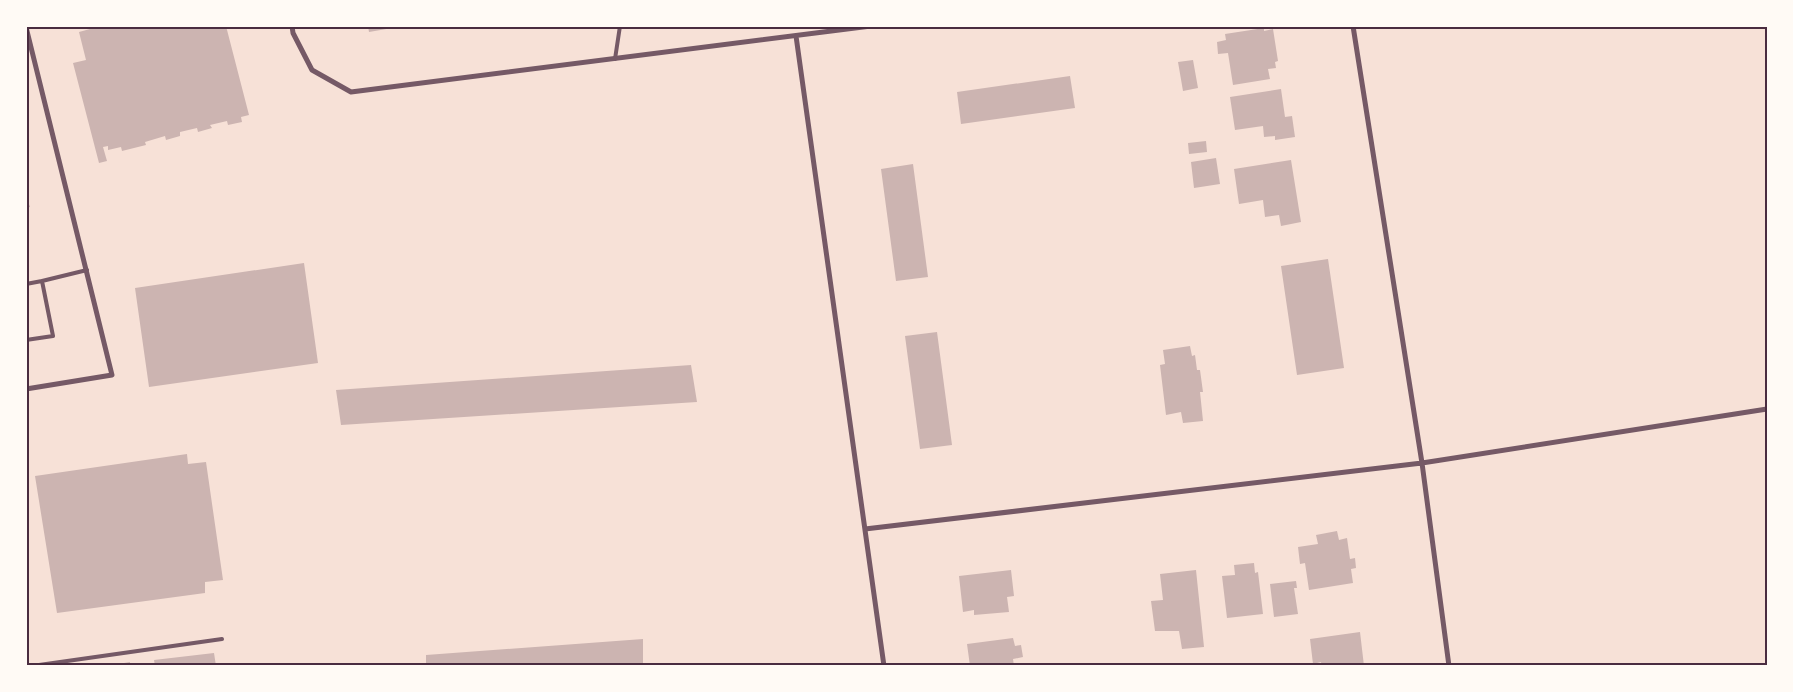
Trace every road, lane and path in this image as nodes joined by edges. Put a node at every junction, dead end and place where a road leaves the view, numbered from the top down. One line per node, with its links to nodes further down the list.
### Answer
1 (292, 26): 7 (street)
2 (620, 26): 7 (lane)
3 (872, 26): 6 (street)
4 (1353, 26): 14 (street)
5 (26, 27): 8 (street)
6 (796, 36): 7 (street); 15 (street)
7 (615, 59)
8 (88, 270): 9 (lane); 12 (street)
9 (42, 281): 10 (lane); 11 (lane)
10 (26, 284)
11 (26, 340)
12 (26, 389)
13 (1767, 409): 14 (street)
14 (1422, 463): 15 (street); 19 (street)
15 (865, 529): 18 (street)
16 (222, 639): 17 (lane)
17 (32, 666)
18 (884, 666)
19 (1449, 666)

